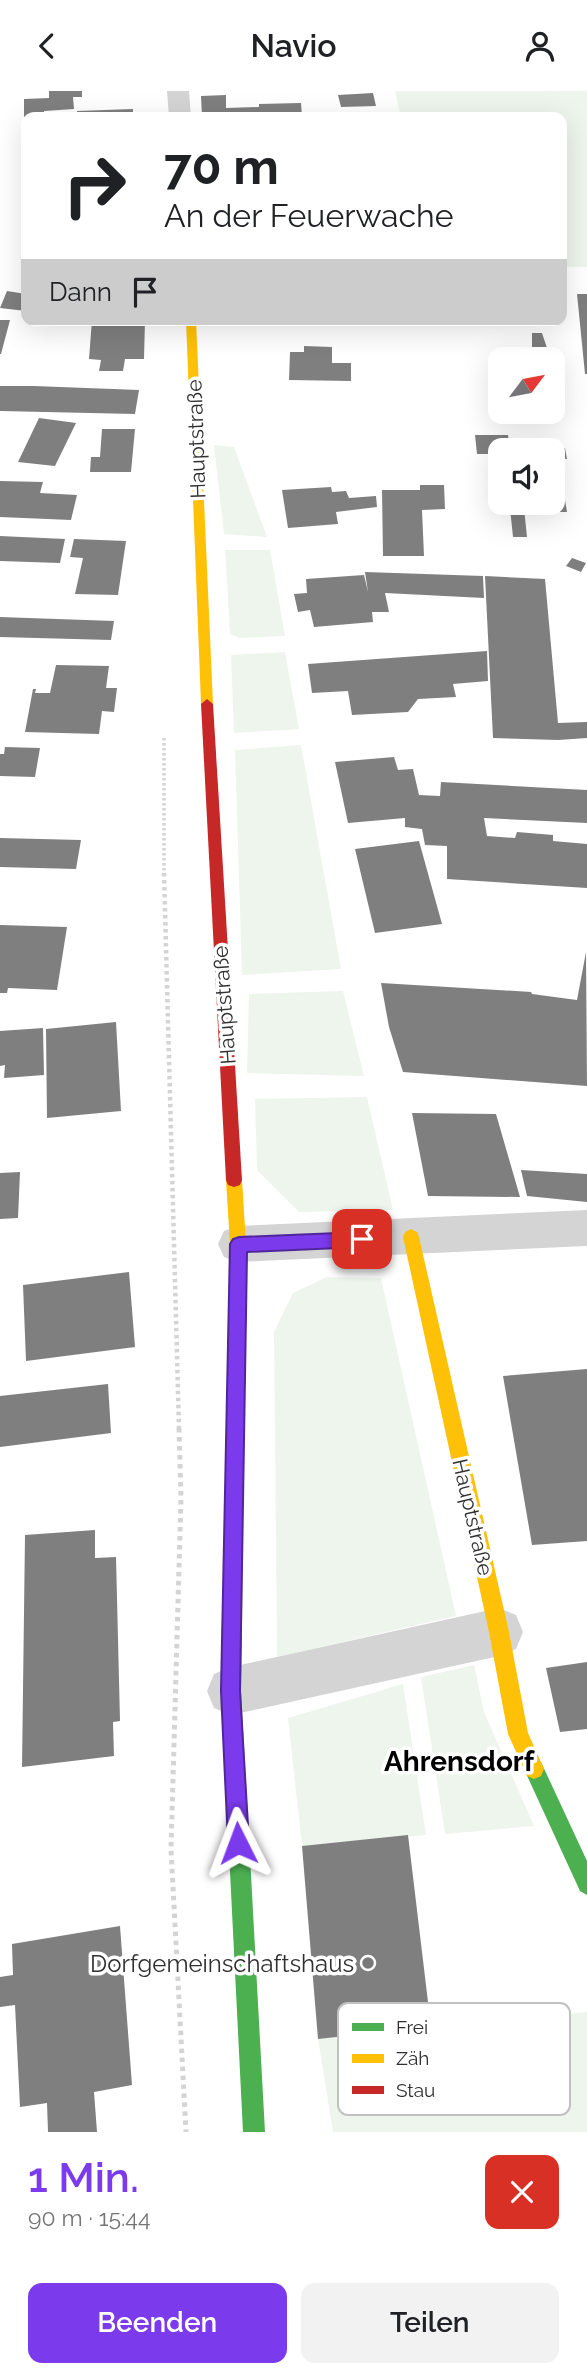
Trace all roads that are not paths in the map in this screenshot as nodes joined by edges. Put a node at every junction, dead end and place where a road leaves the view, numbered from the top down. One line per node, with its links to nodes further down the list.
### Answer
1 (178, 91): 2 (street)
2 (180, 112)
3 (191, 326): 6 (street, Hauptstraße)
4 (587, 1228): 5 (street)
5 (411, 1237): 6 (street); 7 (street, Hauptstraße)
6 (239, 1244): 8 (street, Hauptstraße)
7 (499, 1632): 8 (street); 9 (street, Hauptstraße)
8 (230, 1691): 10 (street, Hauptstraße)
9 (587, 1884)
10 (254, 2132)

